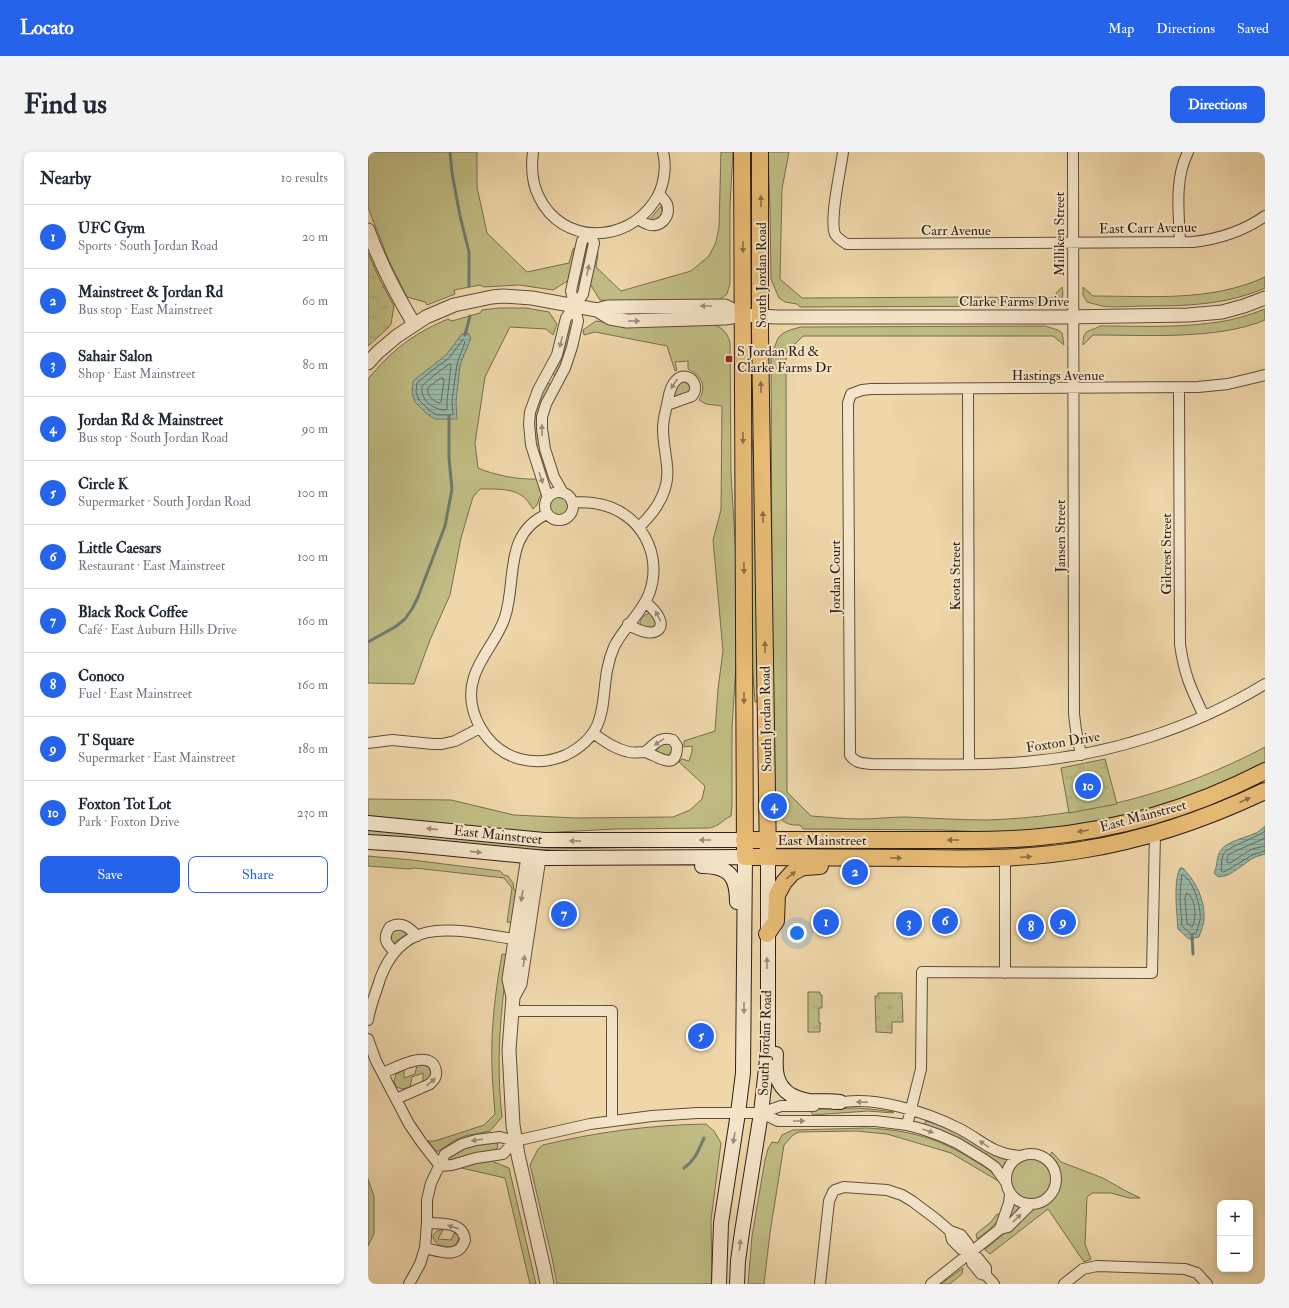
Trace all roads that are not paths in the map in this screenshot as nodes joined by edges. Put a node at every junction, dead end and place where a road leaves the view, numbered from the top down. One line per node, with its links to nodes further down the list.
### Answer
1 (533, 152): 12 (street)
2 (663, 152): 8 (street)
3 (742, 152): 17 (main road, South Jordan Road, one-way to 17)
4 (760, 152): 18 (main road, South Jordan Road, one-way to 4)
5 (843, 152): 14 (street, Carr Avenue)
6 (1073, 152): 14 (street, Milliken Street)
7 (1188, 152): 13 (street)
8 (659, 194): 10 (street); 10 (street)
9 (1265, 216): 13 (street, East Carr Avenue)
10 (639, 219): 12 (street)
11 (368, 230): 20 (street)
12 (589, 233): 16 (street)
13 (1180, 242): 14 (street, East Carr Avenue)
14 (1074, 243): 19 (street, Milliken Street)
15 (1265, 298): 19 (street, Clarke Farms Drive)
16 (574, 306): 17 (street, Clarke Farms Drive); 20 (street, Clarke Farms Drive); 23 (street, one-way to 23); 24 (street)
17 (743, 315): 18 (street, Clarke Farms Drive); 53 (main road, South Jordan Road, one-way to 53)
18 (761, 316): 19 (street, Clarke Farms Drive); 54 (main road, South Jordan Road, one-way to 18)
19 (1073, 316): 27 (street, Jansen Street)
20 (414, 324): 21 (street, Clarke Farms Drive)
21 (368, 363)
22 (1265, 375): 25 (street, Hastings Avenue)
23 (546, 376): 24 (street); 31 (street)
24 (557, 382): 30 (street, one-way to 24)
25 (1179, 388): 27 (street, Hastings Avenue); 40 (street, Gilcrest Street)
26 (968, 389): 27 (street, Hastings Avenue); 28 (street, Hastings Avenue); 47 (street, Keota Street)
27 (1073, 389): 45 (street, Jansen Street)
28 (851, 394): 46 (street, Jordan Court)
29 (667, 405): 36 (street)
30 (544, 449): 31 (street); 32 (street)
31 (533, 452): 33 (street, one-way to 33)
32 (563, 493): 33 (street); 34 (street)
33 (548, 498): 35 (street)
34 (572, 502): 35 (street); 36 (street)
35 (547, 514): 41 (street)
36 (639, 527): 37 (street)
37 (645, 602): 38 (street); 38 (street, one-way to 37)
38 (628, 624): 42 (street)
39 (1265, 684): 40 (street, Foxton Drive)
40 (1204, 716): 45 (street, Foxton Drive)
41 (480, 728): 42 (street); 43 (street)
42 (593, 733): 44 (street)
43 (368, 743)
44 (645, 752)
45 (1081, 755): 47 (street, Foxton Drive)
46 (853, 760): 47 (street, Foxton Drive)
47 (969, 764)
48 (1265, 771): 49 (main road, East Mainstreet)
49 (1235, 786): 52 (main road); 54 (main road, East Mainstreet, one-way to 54)
50 (1265, 791): 52 (main road, East Mainstreet, one-way to 50)
51 (368, 823): 53 (main road, East Mainstreet, one-way to 51)
52 (1155, 834): 61 (main road, East Mainstreet, one-way to 52); 67 (street)
53 (744, 840): 54 (main road, East Mainstreet); 56 (main road, South Jordan Road)
54 (768, 840): 57 (main road, South Jordan Road)
55 (368, 842): 58 (main road, East Mainstreet, one-way to 58)
56 (745, 857): 57 (main road, East Mainstreet); 59 (main road, East Mainstreet); 65 (main road, South Jordan Road)
57 (768, 857): 60 (main road, East Mainstreet); 62 (main road, South Jordan Road)
58 (534, 858): 59 (main road, East Mainstreet); 64 (street, one-way to 64); 68 (street, one-way to 58)
59 (622, 858): 65 (main road)
60 (869, 858): 61 (main road, East Mainstreet, one-way to 61); 62 (main road, one-way to 60)
61 (1005, 858): 67 (street)
62 (767, 934): 71 (main road, South Jordan Road, one-way to 62)
63 (417, 936): 64 (street); 66 (street); 66 (street)
64 (515, 940): 68 (street)
65 (744, 948): 78 (main road, South Jordan Road, one-way to 78)
66 (395, 952): 70 (street)
67 (1005, 973): 76 (street)
68 (513, 997): 69 (street)
69 (511, 1011): 79 (street); 81 (street)
70 (368, 1020)
71 (768, 1024): 75 (main road); 77 (main road, South Jordan Road)
72 (368, 1039): 73 (street)
73 (383, 1072): 74 (street); 74 (street, one-way to 73)
74 (396, 1099): 83 (street)
75 (840, 1102): 76 (street, one-way to 75); 77 (street)
76 (911, 1110): 80 (street); 82 (street, one-way to 76)
77 (761, 1113): 78 (street); 80 (street, one-way to 80); 94 (main road, South Jordan Road, one-way to 77)
78 (738, 1114): 79 (street); 93 (main road, South Jordan Road, one-way to 93)
79 (612, 1120): 81 (street)
80 (907, 1124): 84 (street, one-way to 84)
81 (515, 1141): 83 (street); 83 (street, one-way to 83); 92 (street)
82 (1020, 1156): 84 (street); 86 (street)
83 (440, 1166): 87 (street)
84 (1005, 1181): 85 (street)
85 (1010, 1194): 86 (street); 88 (street)
86 (1031, 1204): 88 (street, one-way to 86)
87 (427, 1223): 89 (street); 89 (street, one-way to 87)
88 (1000, 1229): 90 (street)
89 (425, 1248): 91 (street)
90 (970, 1254): 95 (street); 96 (street); 97 (street)
91 (409, 1284)
92 (547, 1284)
93 (719, 1284)
94 (737, 1284)
95 (820, 1284)
96 (931, 1284)
97 (994, 1284)
98 (1064, 1284): 99 (street)
99 (1207, 1284)

